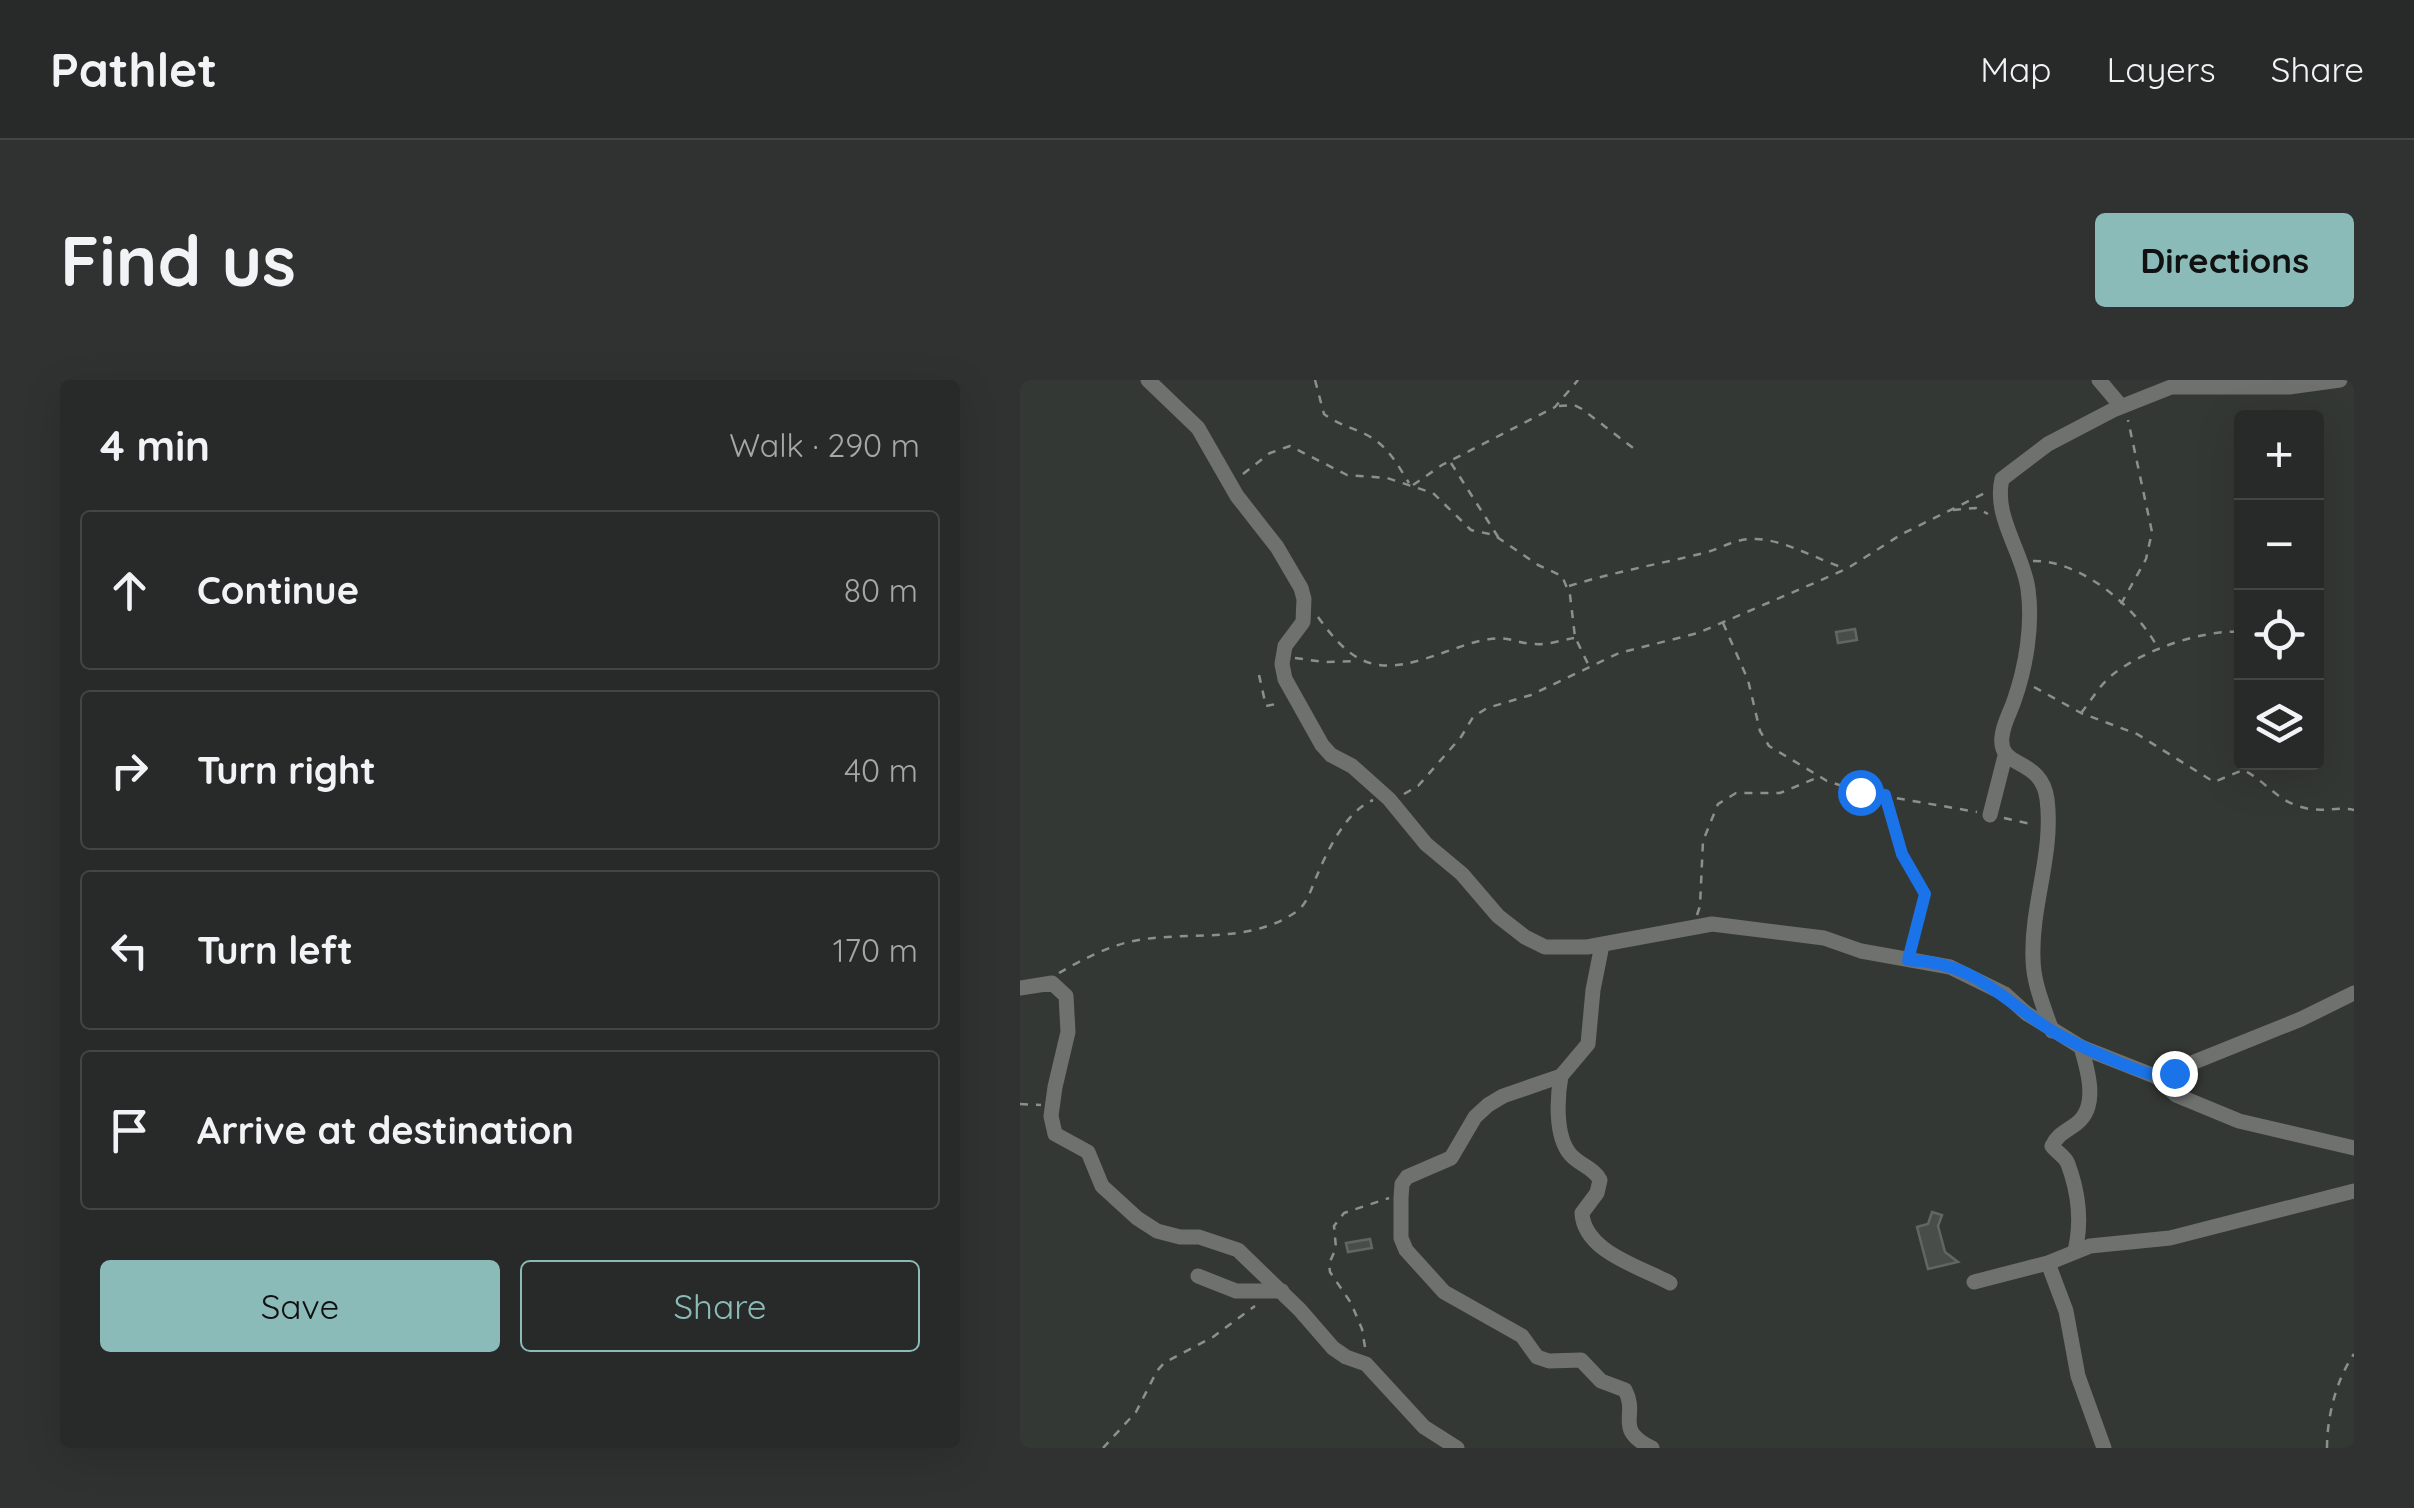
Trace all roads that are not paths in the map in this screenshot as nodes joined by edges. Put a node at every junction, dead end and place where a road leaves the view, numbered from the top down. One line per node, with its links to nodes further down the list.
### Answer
1 (1148, 380): 7 (street)
2 (2099, 380): 4 (street)
3 (2340, 380): 4 (street)
4 (2124, 405): 5 (street)
5 (2005, 756): 6 (street); 10 (street)
6 (1990, 815)
7 (1602, 945): 10 (street); 12 (street)
8 (1020, 988): 21 (street)
9 (2354, 993): 13 (street)
10 (2052, 1031): 11 (street)
11 (2080, 1047): 13 (street); 16 (street)
12 (1562, 1076): 20 (street); 23 (street)
13 (2157, 1077): 14 (street)
14 (2354, 1148)
15 (2354, 1191): 16 (street)
16 (2075, 1251): 17 (street)
17 (2048, 1262): 19 (street); 24 (street)
18 (1198, 1276): 21 (street)
19 (1974, 1282)
20 (1670, 1283)
21 (1277, 1291): 22 (street)
22 (1457, 1448)
23 (1652, 1448)
24 (2104, 1448)

